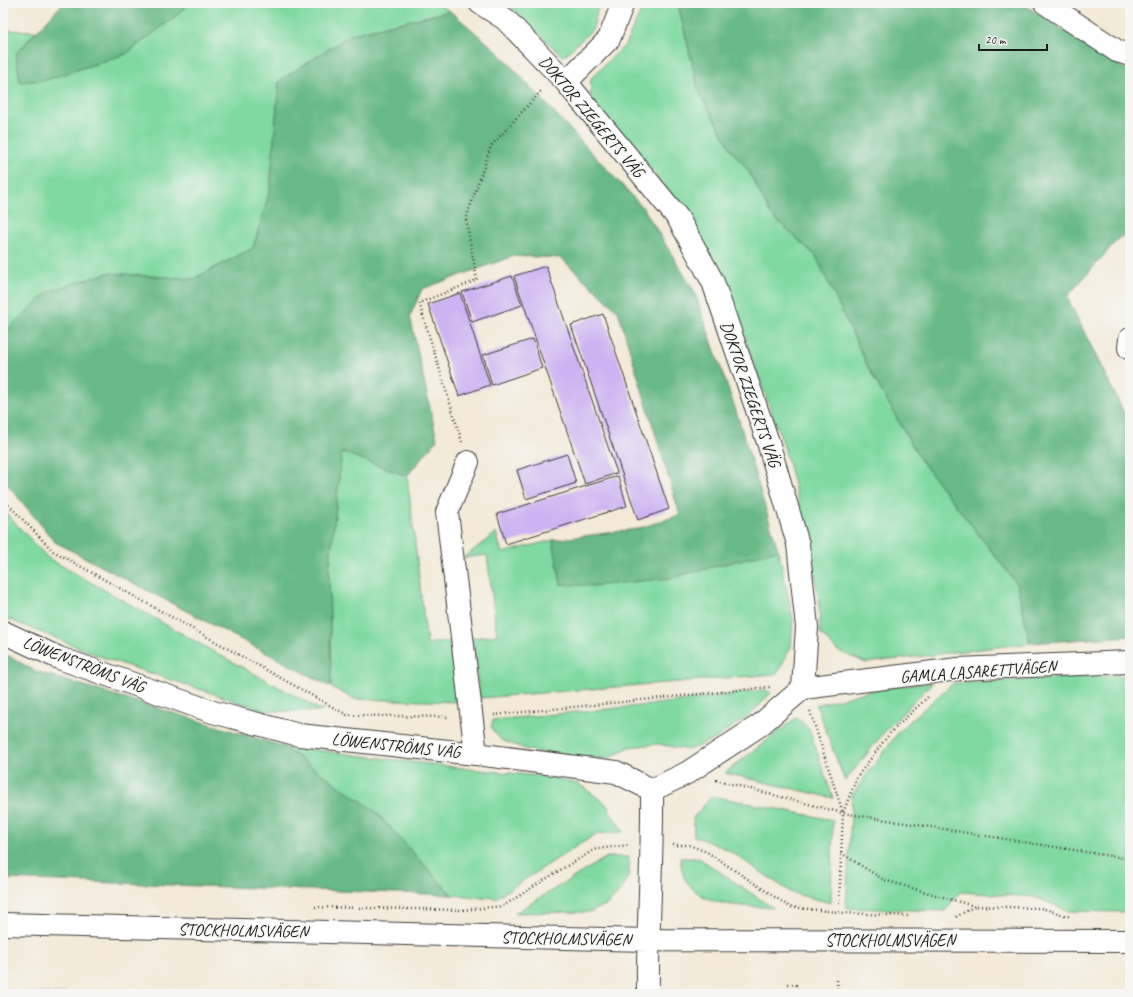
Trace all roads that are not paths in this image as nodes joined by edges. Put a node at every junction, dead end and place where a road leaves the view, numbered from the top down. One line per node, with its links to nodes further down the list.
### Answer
1 (480, 3): 5 (street, DOKTOR ZIEGERTS VÄG)
2 (623, 3): 5 (street)
3 (1045, 3): 4 (street)
4 (1130, 55)
5 (562, 77): 9 (street, DOKTOR ZIEGERTS VÄG)
6 (468, 462): 10 (street)
7 (3, 632): 10 (street, LÖWENSTRÖMS VÄG)
8 (1130, 662): 9 (street, GAMLA LASARETTVÄGEN)
9 (802, 688): 11 (street)
10 (476, 754): 11 (street, LÖWENSTRÖMS VÄG)
11 (652, 790): 13 (street)
12 (3, 924): 13 (street, STOCKHOLMSVÄGEN)
13 (647, 940): 14 (street, STOCKHOLMSVÄGEN); 15 (street)
14 (1130, 941)
15 (648, 994)

